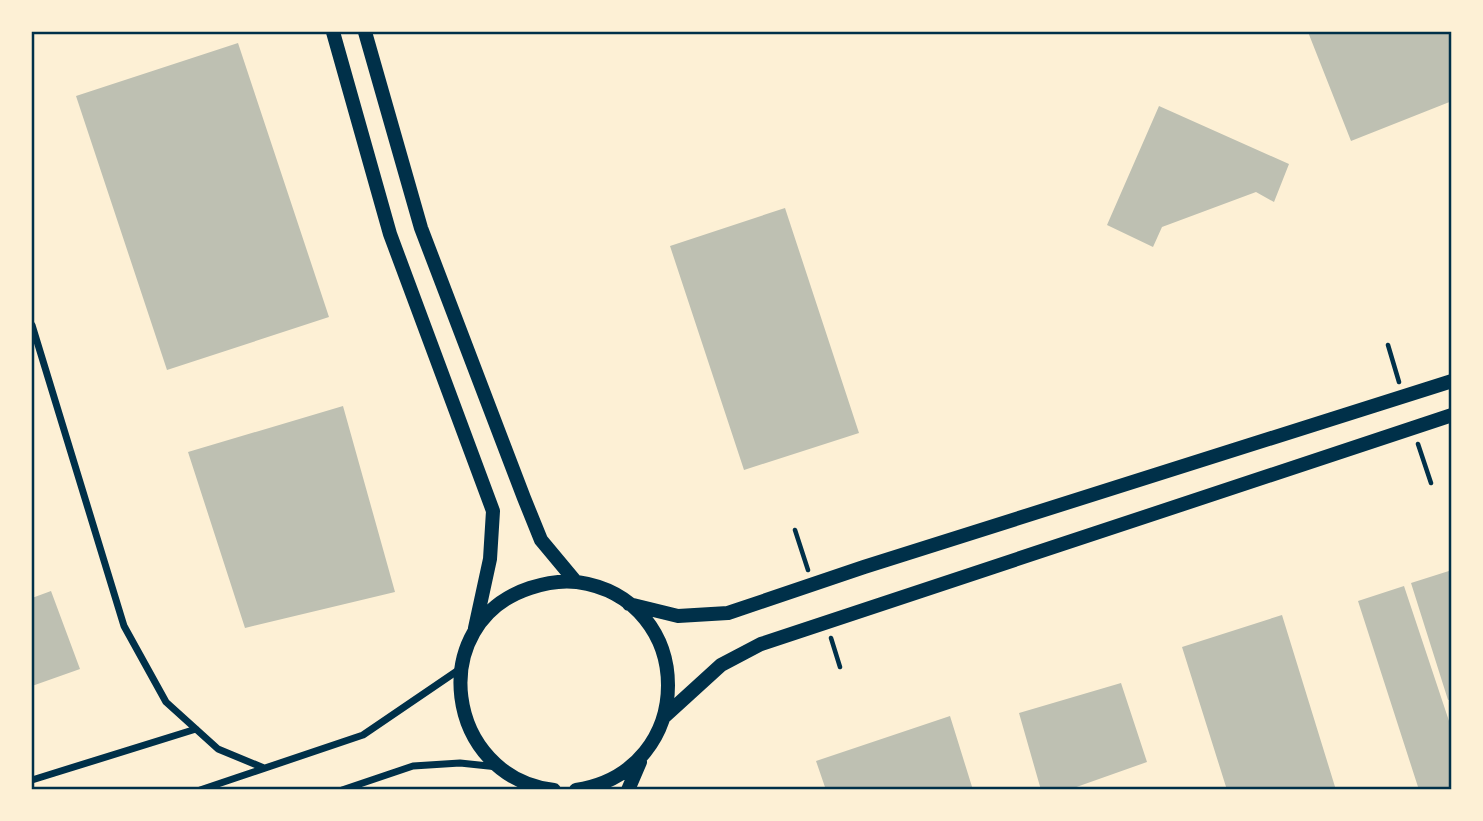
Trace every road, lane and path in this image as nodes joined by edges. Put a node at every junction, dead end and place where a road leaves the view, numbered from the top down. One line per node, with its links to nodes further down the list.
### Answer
1 (334, 32): 8 (main road)
2 (365, 32): 6 (main road)
3 (32, 325): 11 (street)
4 (1451, 381): 7 (main road)
5 (1451, 415): 10 (main road)
6 (576, 582): 7 (main road); 8 (main road)
7 (629, 604): 10 (main road)
8 (473, 634): 9 (main road)
9 (461, 668): 13 (street); 14 (main road)
10 (665, 716): 12 (main road)
11 (196, 729): 13 (street); 15 (street)
12 (641, 758): 19 (main road); 20 (main road)
13 (264, 768): 16 (street)
14 (499, 768): 17 (street); 18 (main road)
15 (32, 780)
16 (200, 789)
17 (342, 789)
18 (545, 789)
19 (576, 789)
20 (628, 789)

